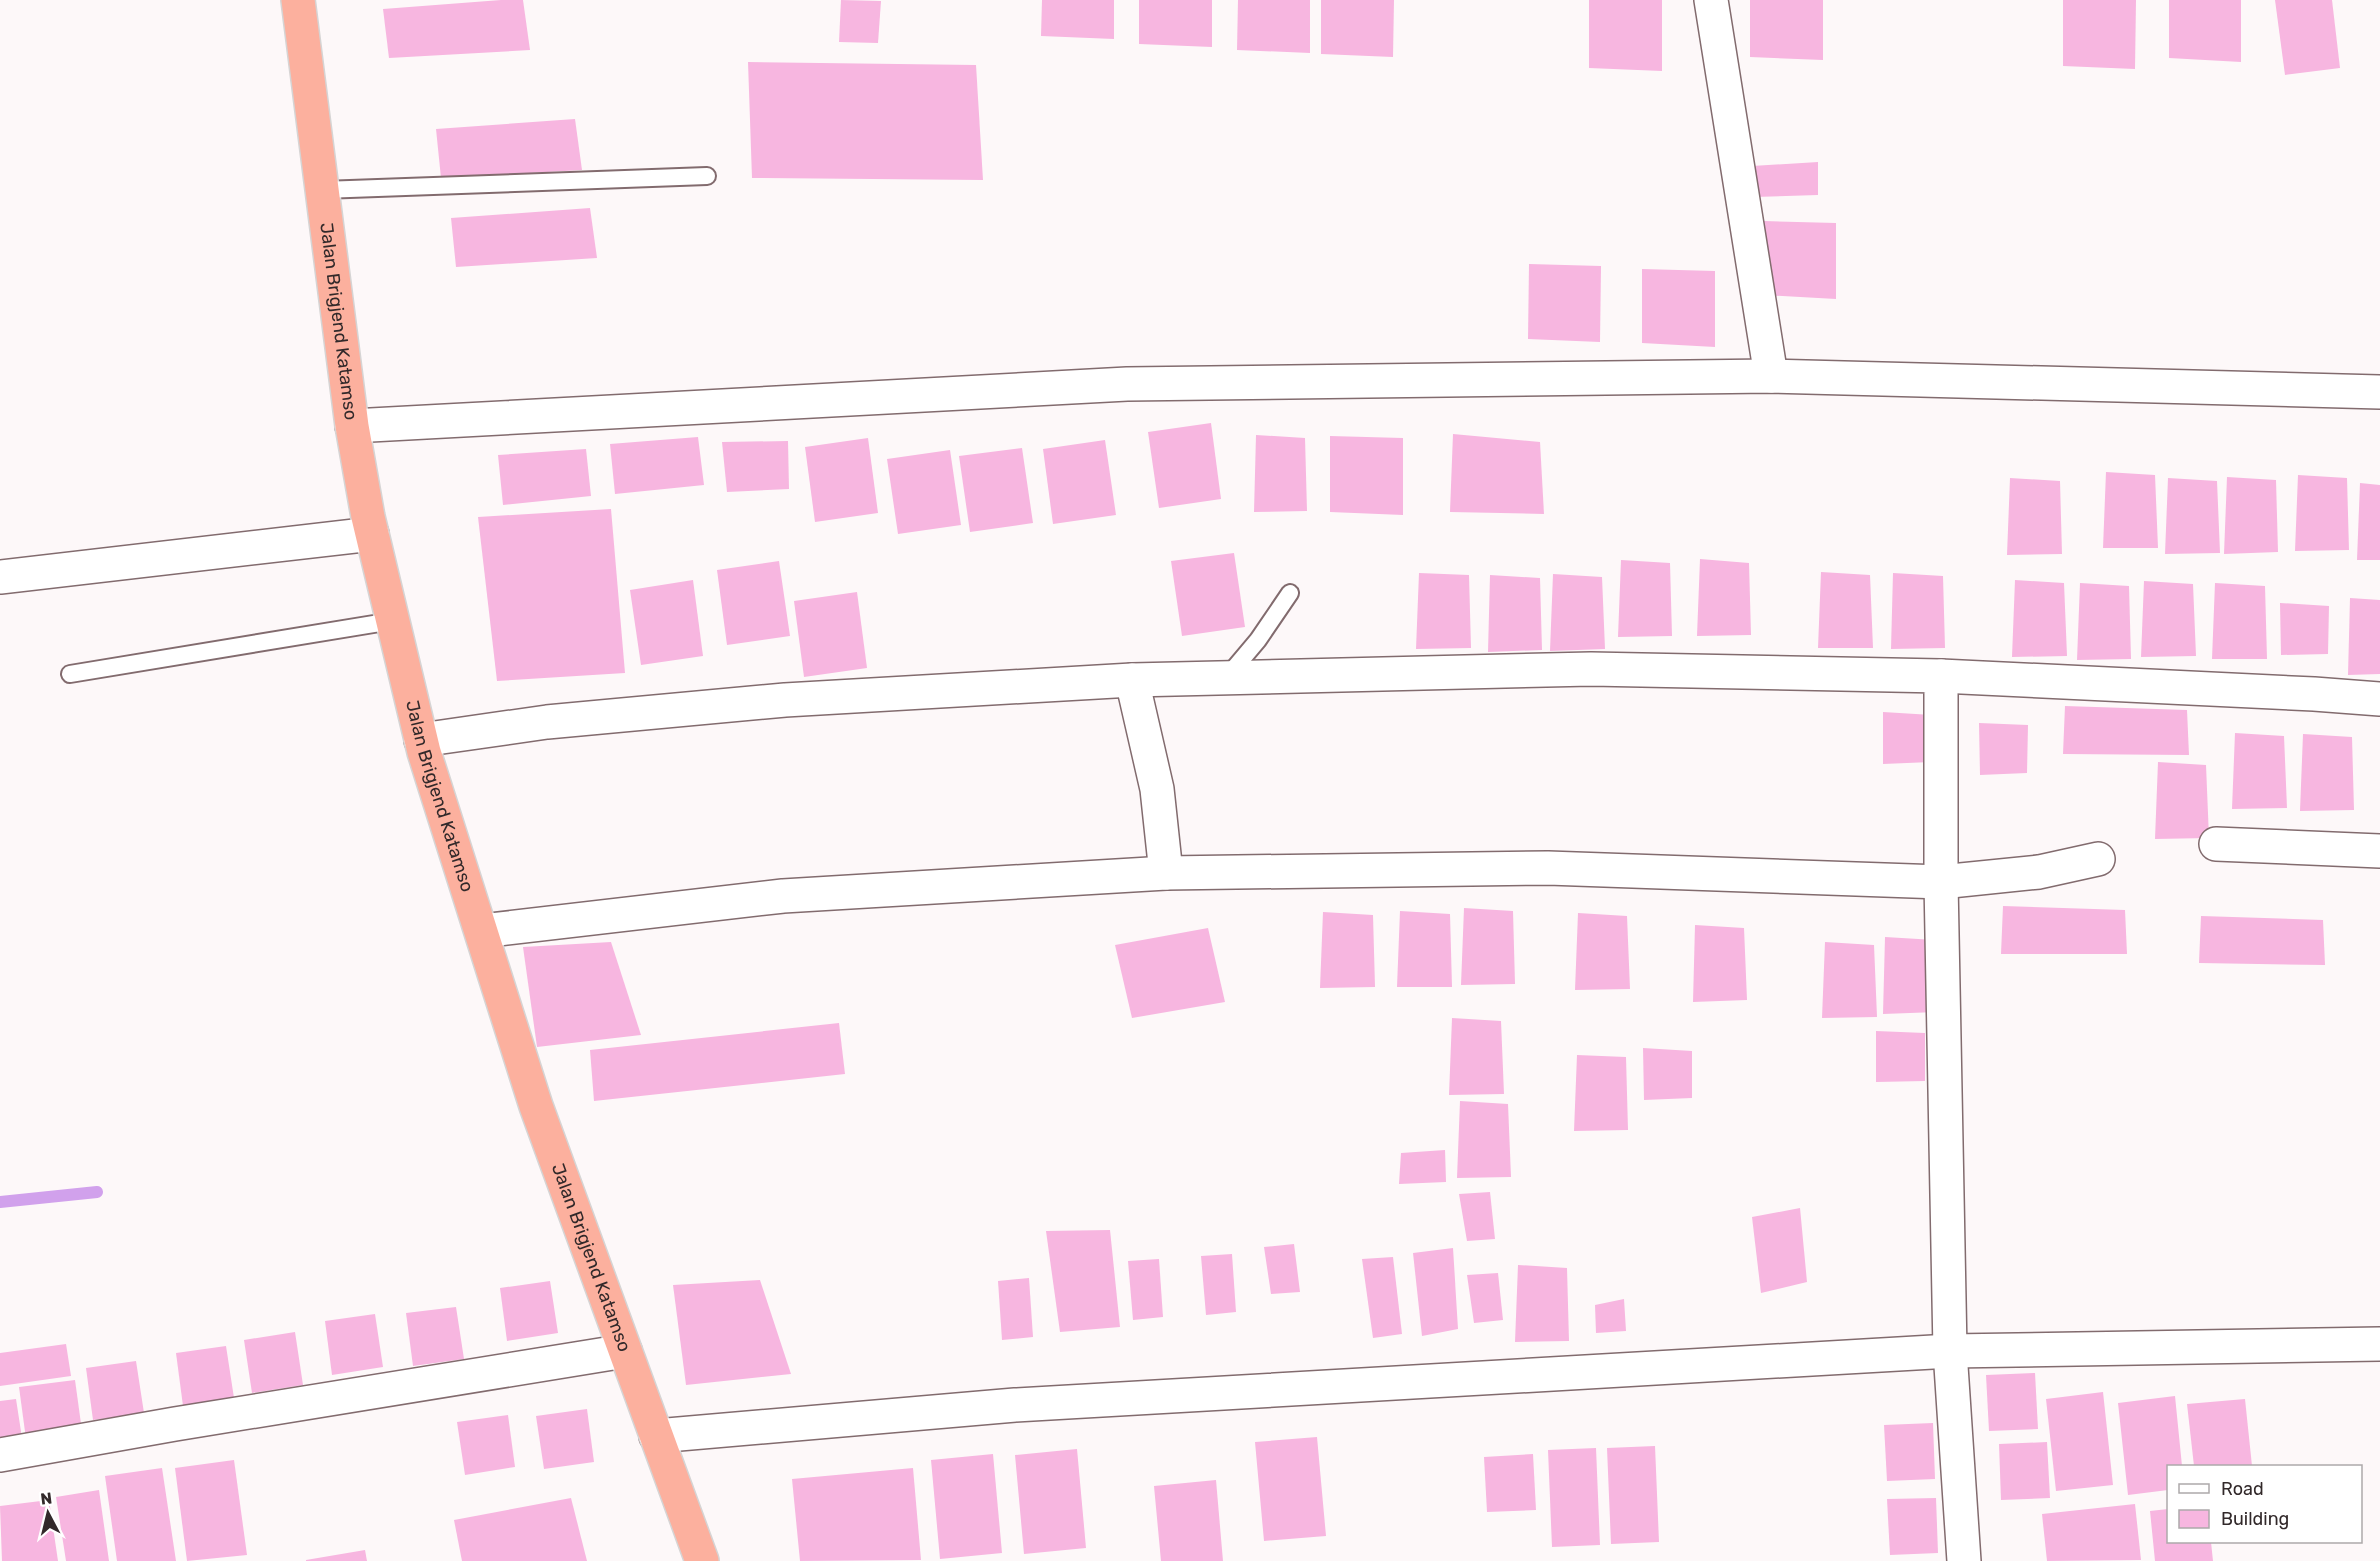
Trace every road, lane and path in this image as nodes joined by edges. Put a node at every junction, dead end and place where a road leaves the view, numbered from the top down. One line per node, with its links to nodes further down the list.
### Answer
1 (298, 0): 4 (highway, Jalan Brigjend Katamso)
2 (1711, 0): 5 (street)
3 (707, 176): 4 (lane)
4 (322, 190): 7 (highway, Jalan Brigjend Katamso)
5 (1771, 375): 6 (street); 7 (street)
6 (2380, 392)
7 (352, 426): 8 (highway, Jalan Brigjend Katamso)
8 (372, 534): 9 (street); 11 (highway, Jalan Brigjend Katamso)
9 (0, 577)
10 (1290, 593): 14 (lane)
11 (392, 621): 12 (lane); 17 (highway, Jalan Brigjend Katamso)
12 (70, 674)
13 (1941, 676): 14 (street); 16 (street); 22 (street)
14 (1225, 678): 15 (street)
15 (1132, 680): 17 (street); 21 (street)
16 (2380, 699)
17 (421, 740): 23 (highway, Jalan Brigjend Katamso)
18 (2216, 844): 19 (street)
19 (2380, 851)
20 (2098, 859): 22 (street)
21 (1166, 873): 22 (street); 23 (street)
22 (1941, 882): 26 (street)
23 (482, 931): 25 (highway, Jalan Brigjend Katamso)
24 (2380, 1344): 26 (street)
25 (625, 1351): 27 (highway, Jalan Brigjend Katamso); 28 (street)
26 (1950, 1351): 27 (street); 30 (street)
27 (656, 1437): 29 (highway, Jalan Brigjend Katamso)
28 (0, 1455)
29 (702, 1561)
30 (1964, 1561)

